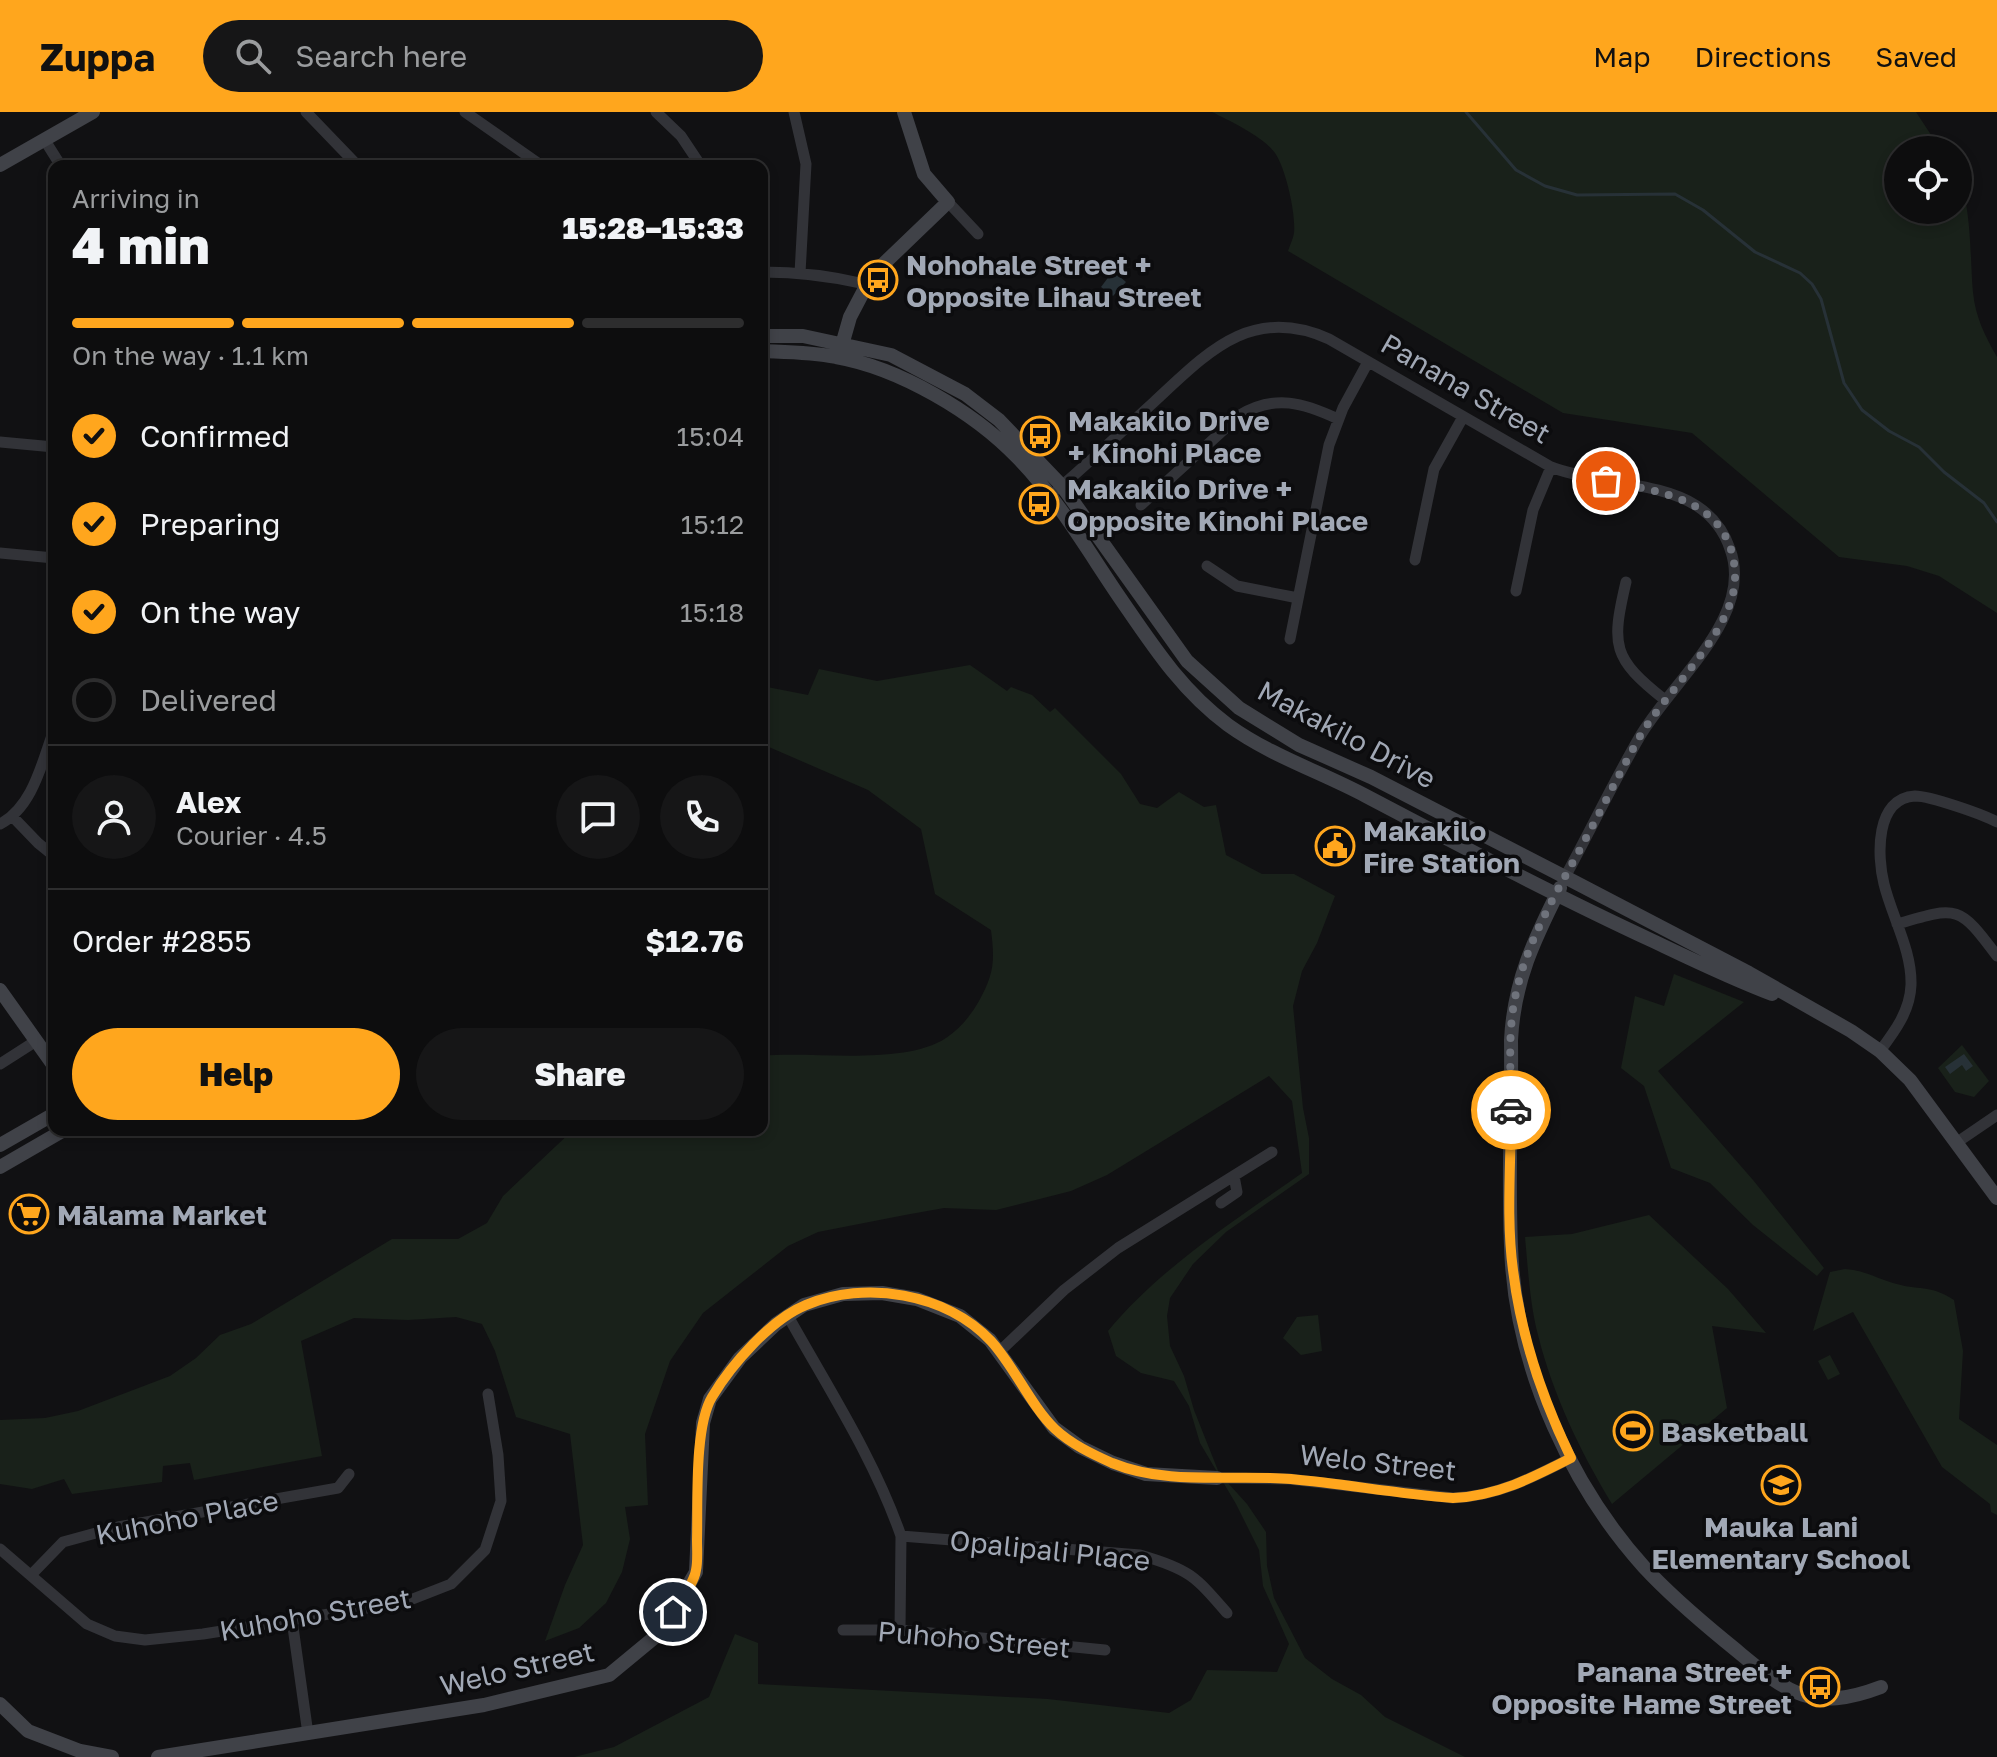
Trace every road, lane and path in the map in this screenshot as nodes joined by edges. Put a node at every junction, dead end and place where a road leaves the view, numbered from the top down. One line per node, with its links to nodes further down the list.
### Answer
1 (93, 112): 7 (street)
2 (306, 112): 9 (street)
3 (465, 112): 10 (street)
4 (656, 112): 11 (street)
5 (794, 112): 16 (street)
6 (904, 112): 13 (street)
7 (44, 139): 8 (street); 12 (street)
8 (57, 160)
9 (352, 160)
10 (533, 160)
11 (697, 160)
12 (0, 165)
13 (948, 202): 14 (street); 17 (street)
14 (978, 234)
15 (768, 272): 16 (street)
16 (800, 273): 17 (street)
17 (865, 284): 19 (street)
18 (768, 336): 19 (street, Makakilo Drive)
19 (841, 350): 20 (street, Makakilo Drive); 28 (street, Makakilo Drive)
20 (768, 351)
21 (1368, 362): 22 (street, Panana Street); 23 (street); 28 (street, Panana Street)
22 (1463, 417): 27 (street, Panana Street); 32 (street)
23 (1338, 419): 29 (street); 36 (street)
24 (0, 436): 25 (street)
25 (0, 442): 26 (street)
26 (48, 446)
27 (1551, 467): 35 (street); 38 (street, Panana Street)
28 (1056, 491): 40 (street, Makakilo Drive); 41 (street, Makakilo Drive)
29 (1141, 505)
30 (0, 553): 31 (street)
31 (48, 557)
32 (1415, 560)
33 (1207, 566): 36 (street)
34 (1626, 582): 38 (street)
35 (1516, 591)
36 (1298, 598): 37 (street)
37 (1290, 639)
38 (1665, 700): 46 (street, Panana Street)
39 (48, 748): 42 (street)
40 (1371, 777): 41 (street); 46 (street, Makakilo Drive)
41 (1362, 794): 47 (street, Makakilo Drive)
42 (12, 816): 44 (street); 45 (street)
43 (1997, 822): 48 (street)
44 (0, 824)
45 (48, 852)
46 (1565, 877): 47 (street, Panana Street); 51 (street, Makakilo Drive)
47 (1556, 896): 51 (street, Makakilo Drive); 69 (street, Panana Street)
48 (1897, 924): 49 (street); 53 (street)
49 (1997, 956)
50 (0, 990): 52 (street)
51 (1821, 1013): 53 (street, Makakilo Drive)
52 (36, 1041): 54 (street); 55 (street)
53 (1880, 1051): 59 (street, Makakilo Drive)
54 (48, 1058)
55 (0, 1064)
56 (1997, 1115): 59 (street)
57 (48, 1117): 60 (street)
58 (54, 1136): 62 (street)
59 (1956, 1143): 64 (street, Makakilo Drive)
60 (0, 1145)
61 (1272, 1152): 63 (street)
62 (0, 1167)
63 (1234, 1176): 65 (street); 67 (street)
64 (1997, 1198)
65 (1221, 1203)
66 (788, 1316): 67 (street, Welo Street); 72 (street); 82 (street, Welo Street)
67 (999, 1352): 71 (street, Welo Street)
68 (488, 1394): 76 (street, Kuhoho Street)
69 (1571, 1458): 71 (street, Welo Street); 80 (street, Panana Street)
70 (349, 1474): 74 (street, Kuhoho Place)
71 (1217, 1478)
72 (901, 1536): 75 (street, Opalipali Place); 78 (street)
73 (0, 1549): 74 (street, Kuhoho Street)
74 (32, 1574): 76 (street, Kuhoho Street)
75 (1227, 1613)
76 (292, 1620): 82 (street)
77 (843, 1630): 78 (street, Puhoho Street)
78 (900, 1630): 79 (street, Puhoho Street)
79 (1105, 1650)
80 (1881, 1687)
81 (0, 1704): 83 (street)
82 (308, 1734): 84 (street, Welo Street)
83 (112, 1757)
84 (158, 1757)

